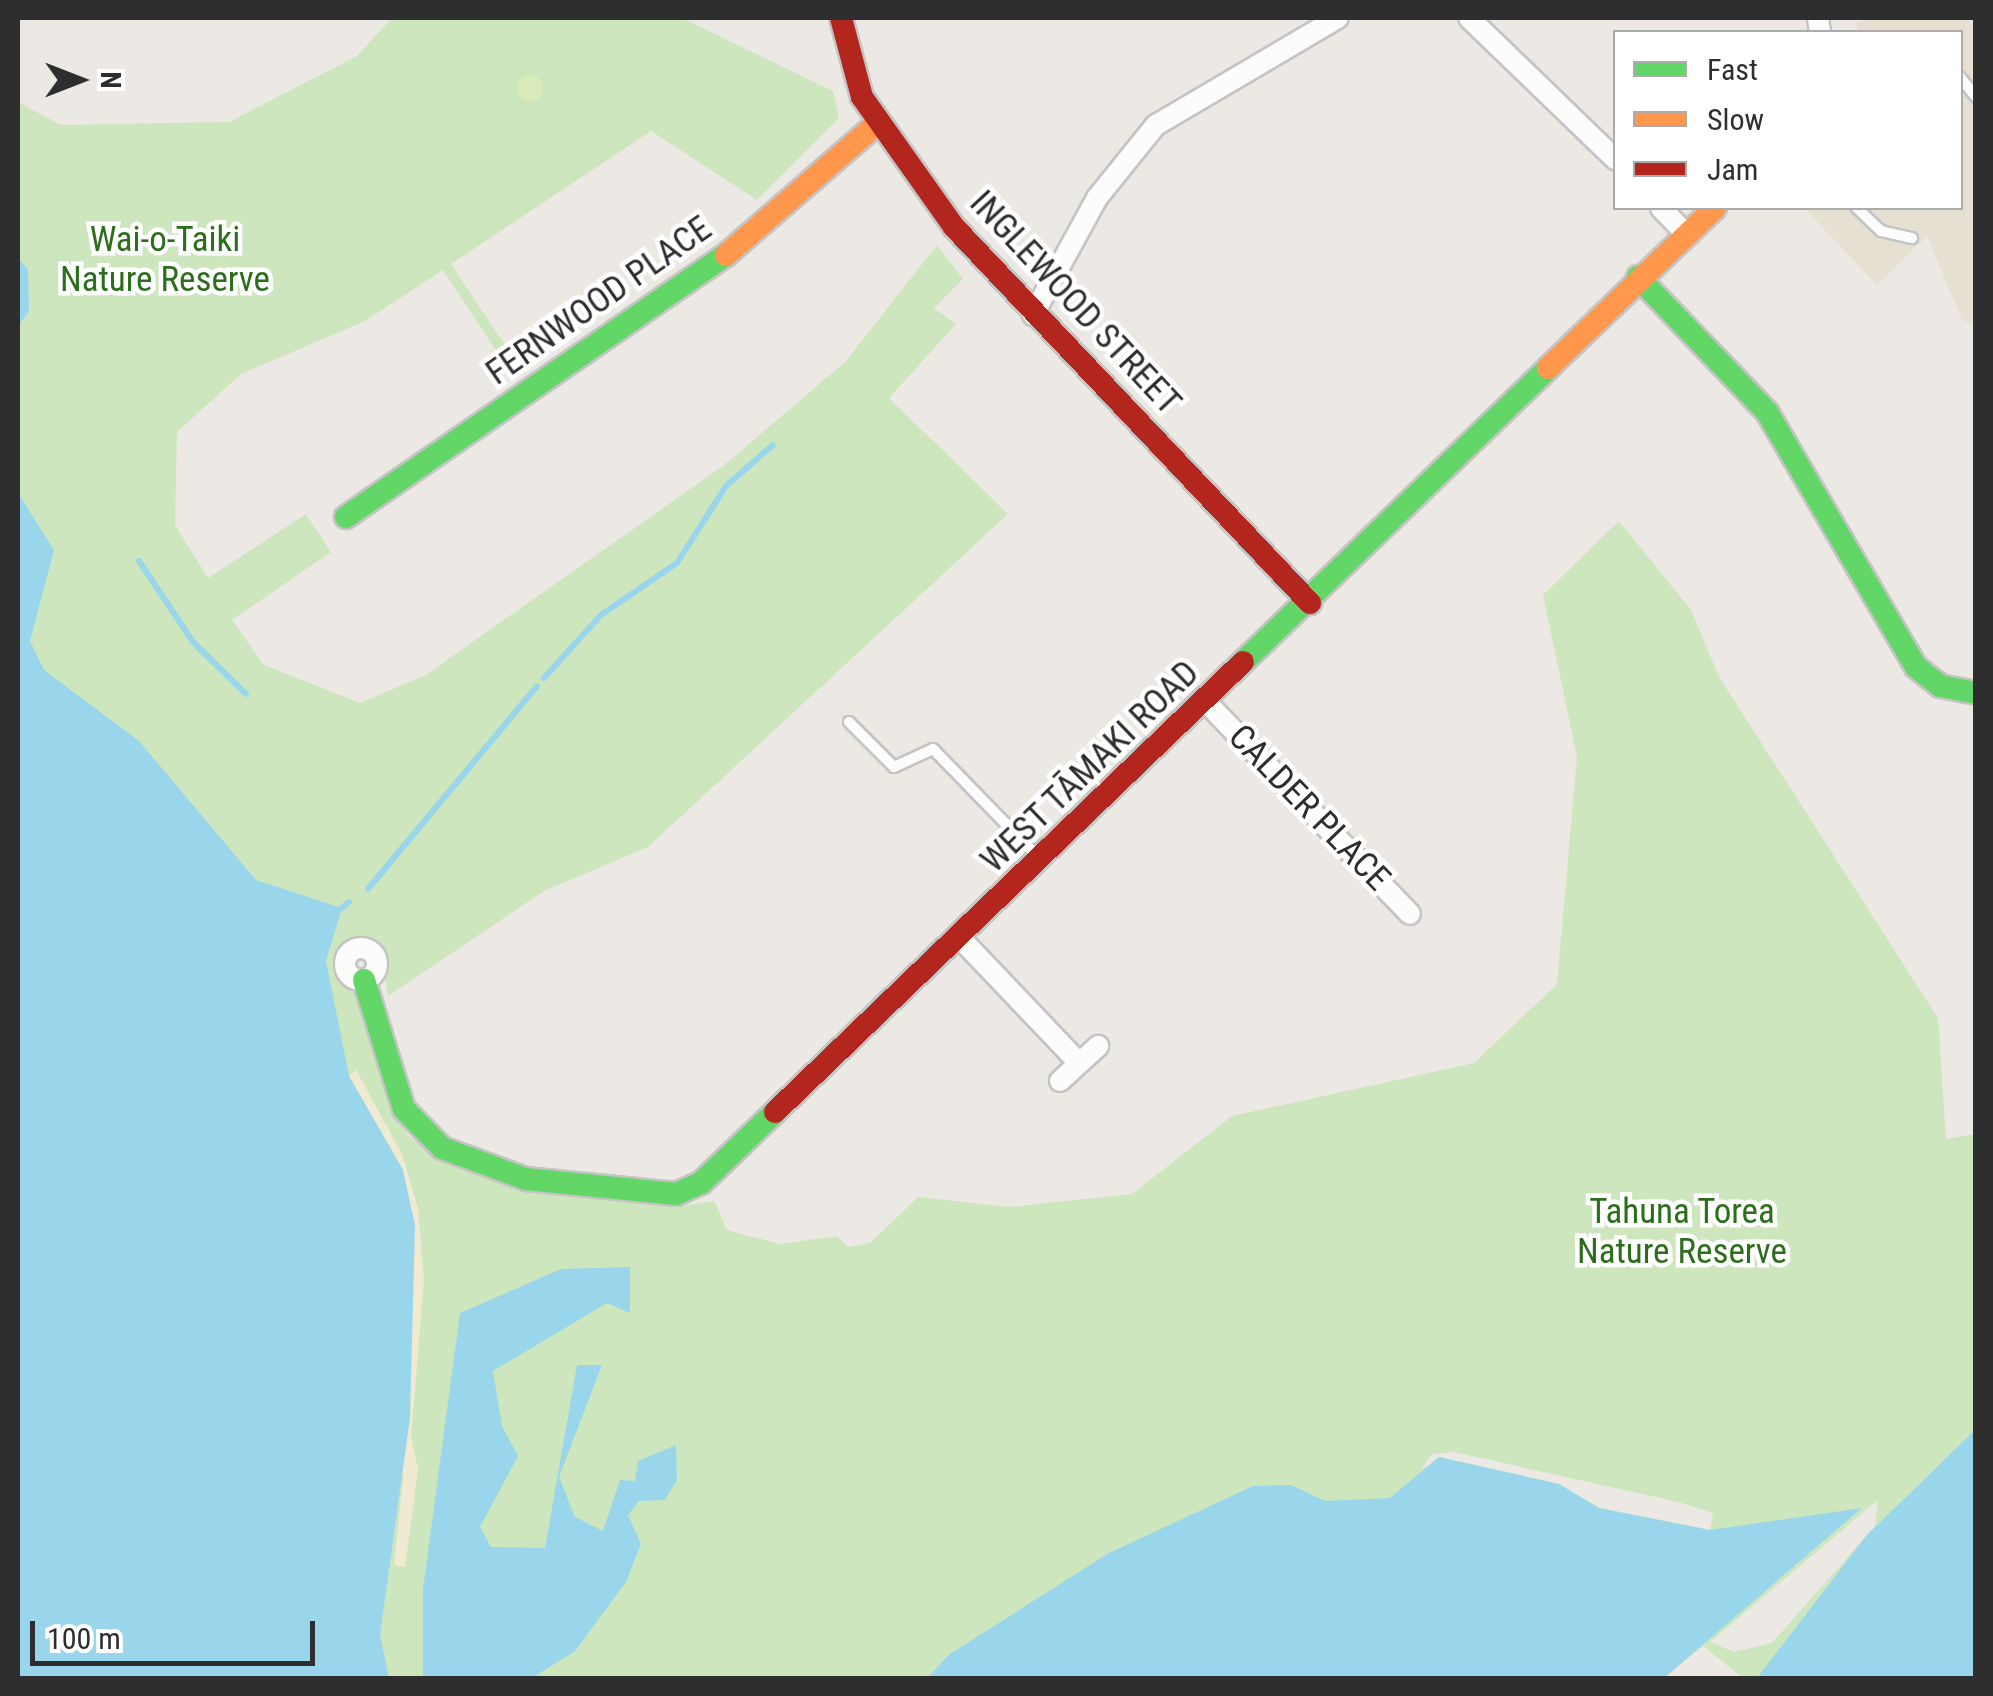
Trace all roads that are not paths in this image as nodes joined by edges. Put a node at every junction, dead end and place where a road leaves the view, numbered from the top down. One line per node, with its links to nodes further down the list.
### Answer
1 (841, 18): 4 (street, INGLEWOOD STREET)
2 (1338, 18): 12 (street)
3 (1468, 18): 5 (street)
4 (878, 123): 12 (street, INGLEWOOD STREET); 13 (street, FERNWOOD PLACE)
5 (1613, 157)
6 (1663, 210): 9 (street)
7 (1713, 210): 9 (street, WEST TĀMAKI ROAD)
8 (1859, 210): 10 (lane)
9 (1686, 234): 11 (street, WEST TĀMAKI ROAD)
10 (1912, 238)
11 (1638, 278): 14 (street, WEST TĀMAKI ROAD); 15 (street)
12 (1033, 315): 14 (street, INGLEWOOD STREET)
13 (346, 516)
14 (1310, 603): 16 (street, WEST TĀMAKI ROAD)
15 (1976, 693)
16 (1206, 702): 18 (street, WEST TĀMAKI ROAD); 19 (street, CALDER PLACE)
17 (849, 722): 18 (lane)
18 (1042, 862): 20 (street, WEST TĀMAKI ROAD)
19 (1410, 914)
20 (961, 939): 21 (street, WEST TĀMAKI ROAD); 23 (street)
21 (364, 980)
22 (1098, 1046): 23 (street)
23 (1080, 1062): 24 (street)
24 (1060, 1081)

